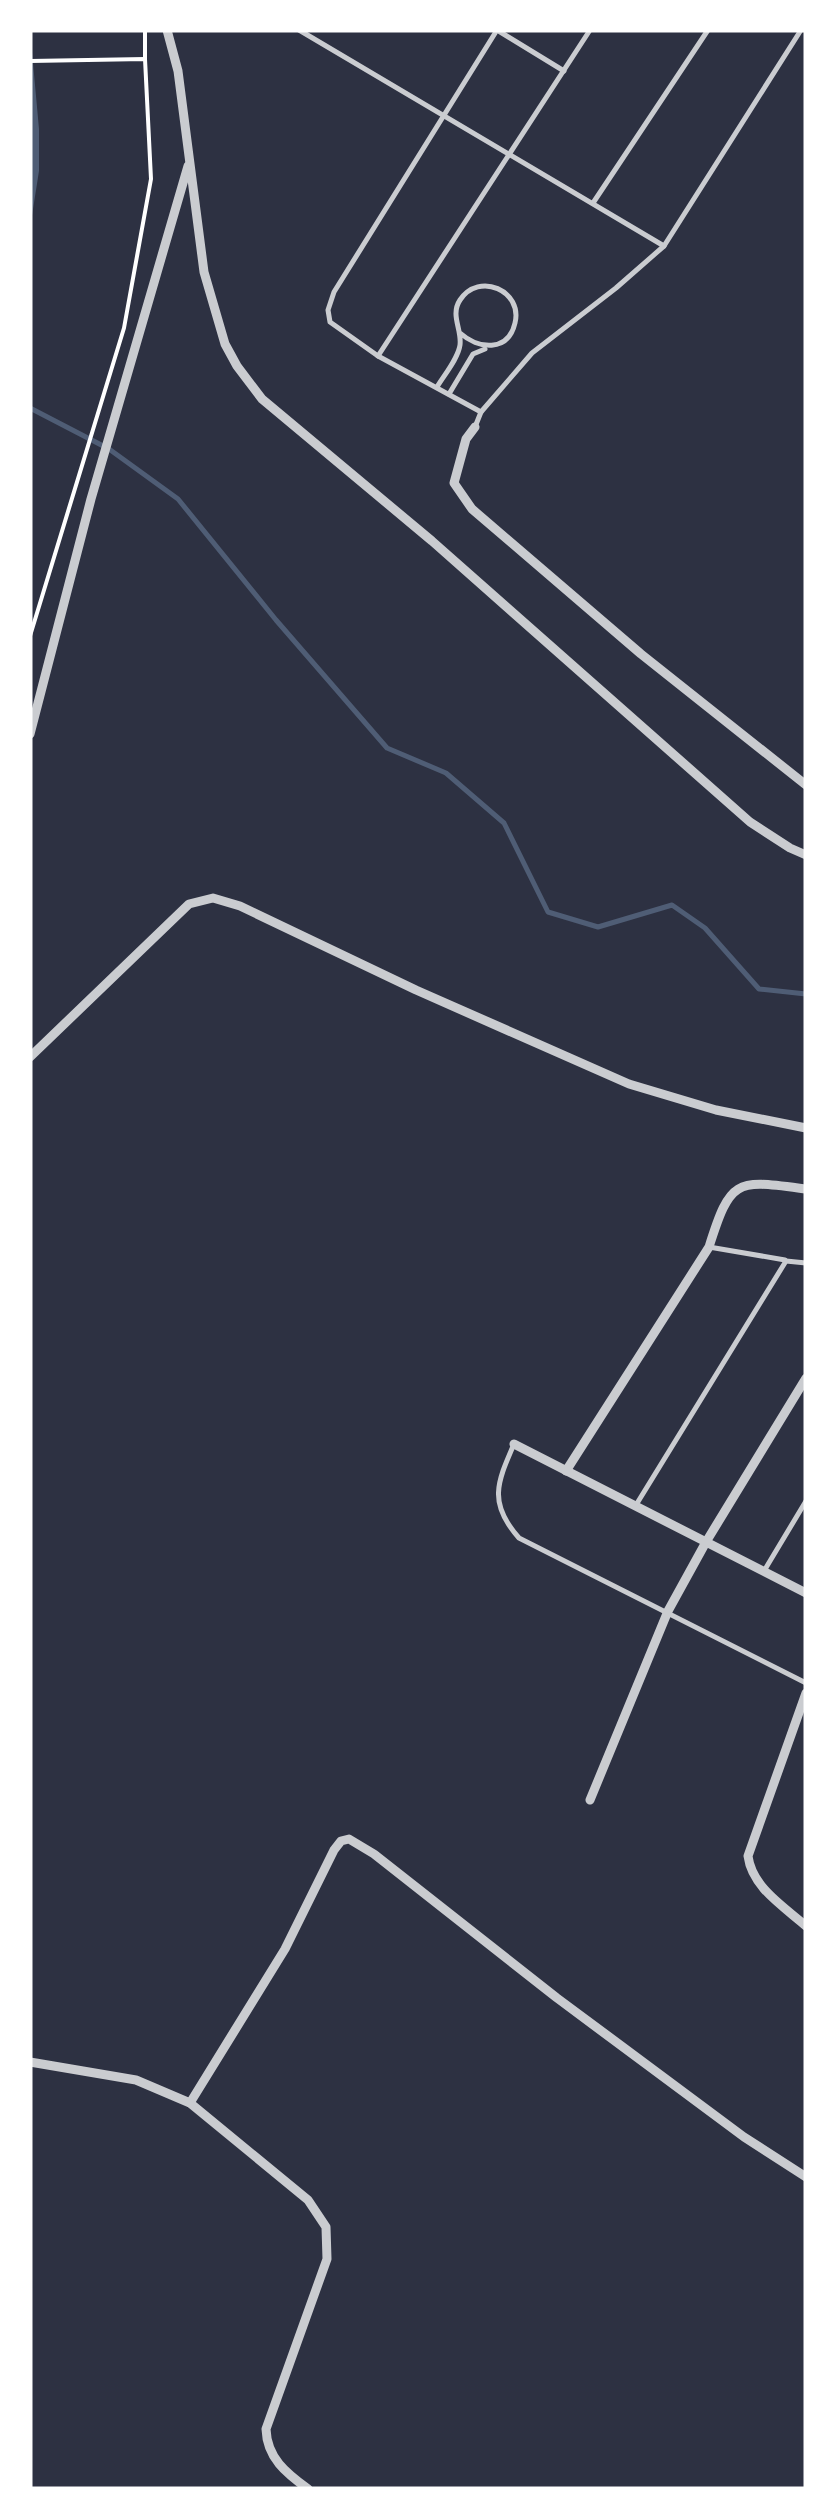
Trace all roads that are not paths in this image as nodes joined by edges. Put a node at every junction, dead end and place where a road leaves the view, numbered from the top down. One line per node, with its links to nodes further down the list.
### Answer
1 (166, 30): 9 (street)
2 (300, 30): 7 (lane)
3 (590, 30): 6 (lane)
4 (708, 30): 10 (lane)
5 (802, 30): 11 (lane)
6 (564, 71): 7 (lane); 8 (lane)
7 (445, 116): 8 (lane); 14 (lane)
8 (508, 154): 10 (lane); 14 (lane)
9 (190, 159): 19 (street); 21 (street)
10 (593, 204): 11 (lane)
11 (664, 246): 17 (lane)
12 (460, 333): 13 (lane); 13 (lane); 15 (lane)
13 (488, 347): 16 (lane)
14 (378, 356): 15 (lane)
15 (437, 387): 16 (lane)
16 (449, 394): 17 (lane)
17 (481, 412): 18 (lane)
18 (476, 426): 20 (street)
19 (30, 734)
20 (806, 785)
21 (806, 855)
22 (30, 1057): 23 (street)
23 (806, 1128)
24 (806, 1189): 25 (street)
25 (709, 1247): 26 (lane); 30 (street)
26 (786, 1261): 27 (lane); 32 (lane)
27 (806, 1263)
28 (806, 1378): 33 (street)
29 (514, 1444): 30 (street); 36 (lane)
30 (566, 1470): 32 (street)
31 (806, 1502): 34 (lane)
32 (636, 1506): 33 (street)
33 (706, 1542): 34 (street); 36 (street)
34 (764, 1570): 35 (street)
35 (806, 1593)
36 (668, 1612): 37 (lane); 39 (street)
37 (806, 1684)
38 (806, 1694): 40 (street)
39 (590, 1800)
40 (806, 1926)
41 (30, 2062): 42 (street)
42 (190, 2103): 43 (street); 44 (street)
43 (806, 2177)
44 (308, 2489)

